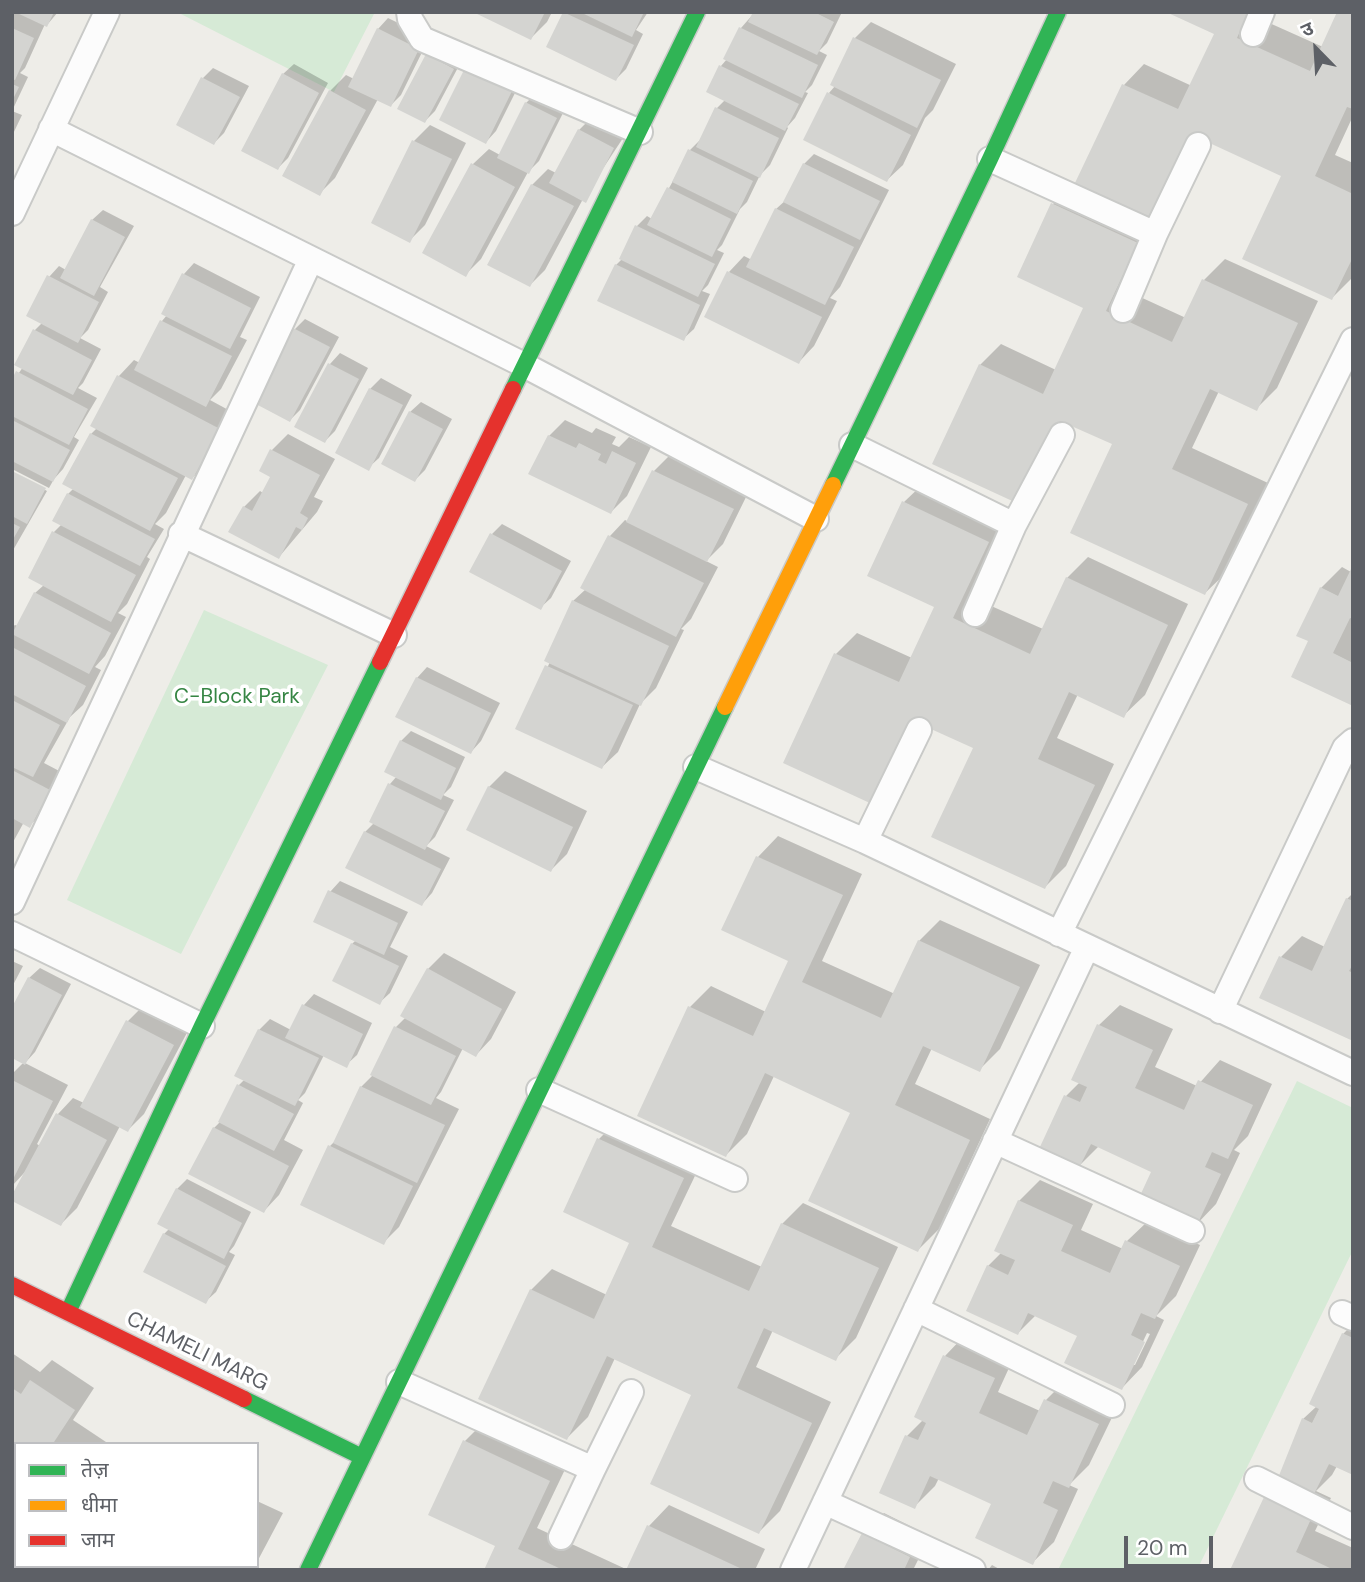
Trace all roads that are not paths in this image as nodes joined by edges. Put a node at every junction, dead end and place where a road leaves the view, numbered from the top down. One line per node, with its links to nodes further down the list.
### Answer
1 (107, 12): 5 (street)
2 (409, 12): 6 (street)
3 (697, 12): 6 (street)
4 (1058, 12): 8 (street)
5 (51, 128): 9 (street); 11 (street)
6 (640, 132): 14 (street)
7 (1198, 145): 10 (street)
8 (990, 159): 10 (street); 16 (street)
9 (12, 214)
10 (1155, 234): 12 (street)
11 (311, 258): 14 (street); 19 (street)
12 (1123, 310)
13 (1353, 340): 28 (street)
14 (524, 365): 17 (street); 21 (street)
15 (1062, 435): 18 (street)
16 (852, 444): 17 (street); 18 (street)
17 (816, 519): 24 (street)
18 (1014, 525): 20 (street)
19 (181, 534): 21 (street); 26 (street)
20 (975, 614)
21 (394, 635): 31 (street)
22 (919, 730): 25 (street)
23 (1353, 741): 30 (street)
24 (696, 767): 25 (street); 33 (street)
25 (865, 841): 28 (street)
26 (12, 902)
27 (12, 934): 31 (street)
28 (1059, 934): 29 (street)
29 (1087, 947): 30 (street); 34 (street)
30 (1220, 1011): 32 (street)
31 (202, 1026): 39 (street)
32 (1353, 1073)
33 (539, 1090): 35 (street); 40 (street)
34 (995, 1141): 36 (street); 38 (street)
35 (736, 1179)
36 (1192, 1231)
37 (12, 1285): 39 (street, CHAMELI MARG)
38 (916, 1310): 42 (street); 46 (street)
39 (68, 1312): 43 (street, CHAMELI MARG)
40 (399, 1382): 43 (street); 44 (street)
41 (631, 1392): 44 (street)
42 (1112, 1405)
43 (362, 1457): 49 (street)
44 (593, 1469): 48 (street)
45 (1257, 1479): 47 (street)
46 (825, 1502): 50 (street); 51 (street)
47 (1353, 1527)
48 (561, 1537)
49 (308, 1570)
50 (793, 1570)
51 (973, 1570)

